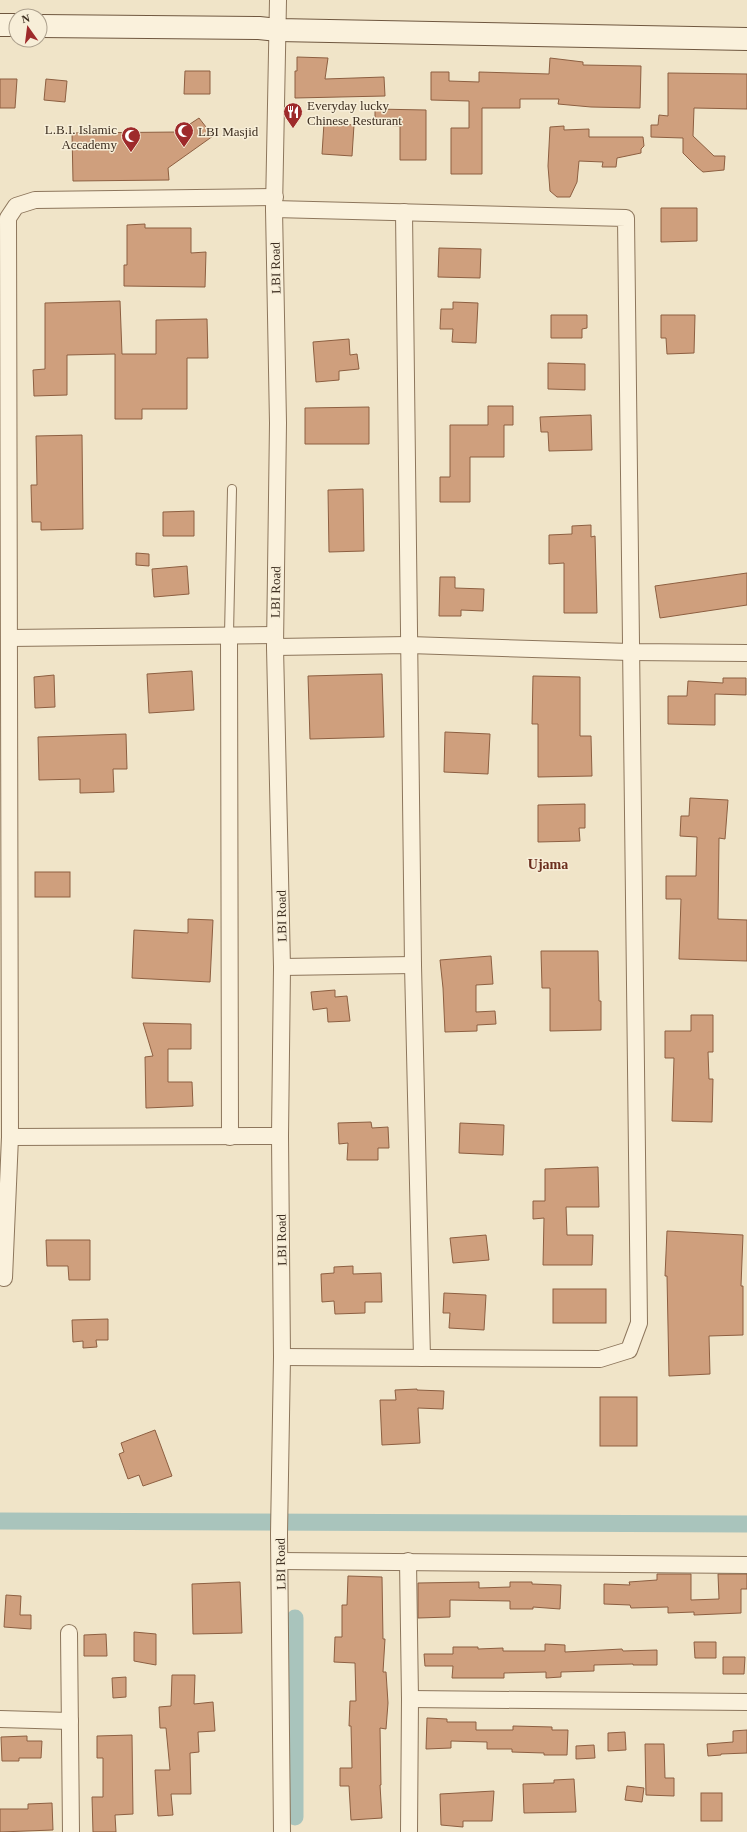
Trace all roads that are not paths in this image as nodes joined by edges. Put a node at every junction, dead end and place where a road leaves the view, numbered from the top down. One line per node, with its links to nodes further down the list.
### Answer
1 (278, 0): 3 (street, LBI Road)
2 (48, 26): 3 (main road)
3 (269, 29): 4 (main road); 5 (street, LBI Road)
4 (747, 40)
5 (274, 203): 6 (street); 9 (street); 10 (street, LBI Road)
6 (404, 212): 11 (street); 12 (street)
7 (232, 490): 8 (lane)
8 (229, 635): 9 (street); 10 (street); 18 (street)
9 (9, 638): 17 (street)
10 (275, 641): 11 (street); 15 (street, LBI Road)
11 (409, 645): 12 (street); 14 (street)
12 (630, 652): 13 (street); 21 (street)
13 (747, 653)
14 (413, 965): 15 (street); 21 (street)
15 (282, 968): 16 (street, LBI Road)
16 (280, 1136): 18 (street); 20 (street, LBI Road)
17 (10, 1137): 18 (street); 19 (street)
18 (230, 1137)
19 (4, 1278)
20 (282, 1357): 21 (street); 22 (street, LBI Road)
21 (422, 1358)
22 (280, 1561): 23 (street); 31 (street, LBI Road)
23 (408, 1561): 24 (street); 26 (street)
24 (747, 1565)
25 (70, 1633): 29 (street)
26 (410, 1699): 27 (street); 32 (street)
27 (747, 1702)
28 (0, 1719): 29 (street)
29 (70, 1721): 30 (street)
30 (71, 1832)
31 (282, 1832)
32 (409, 1832)

